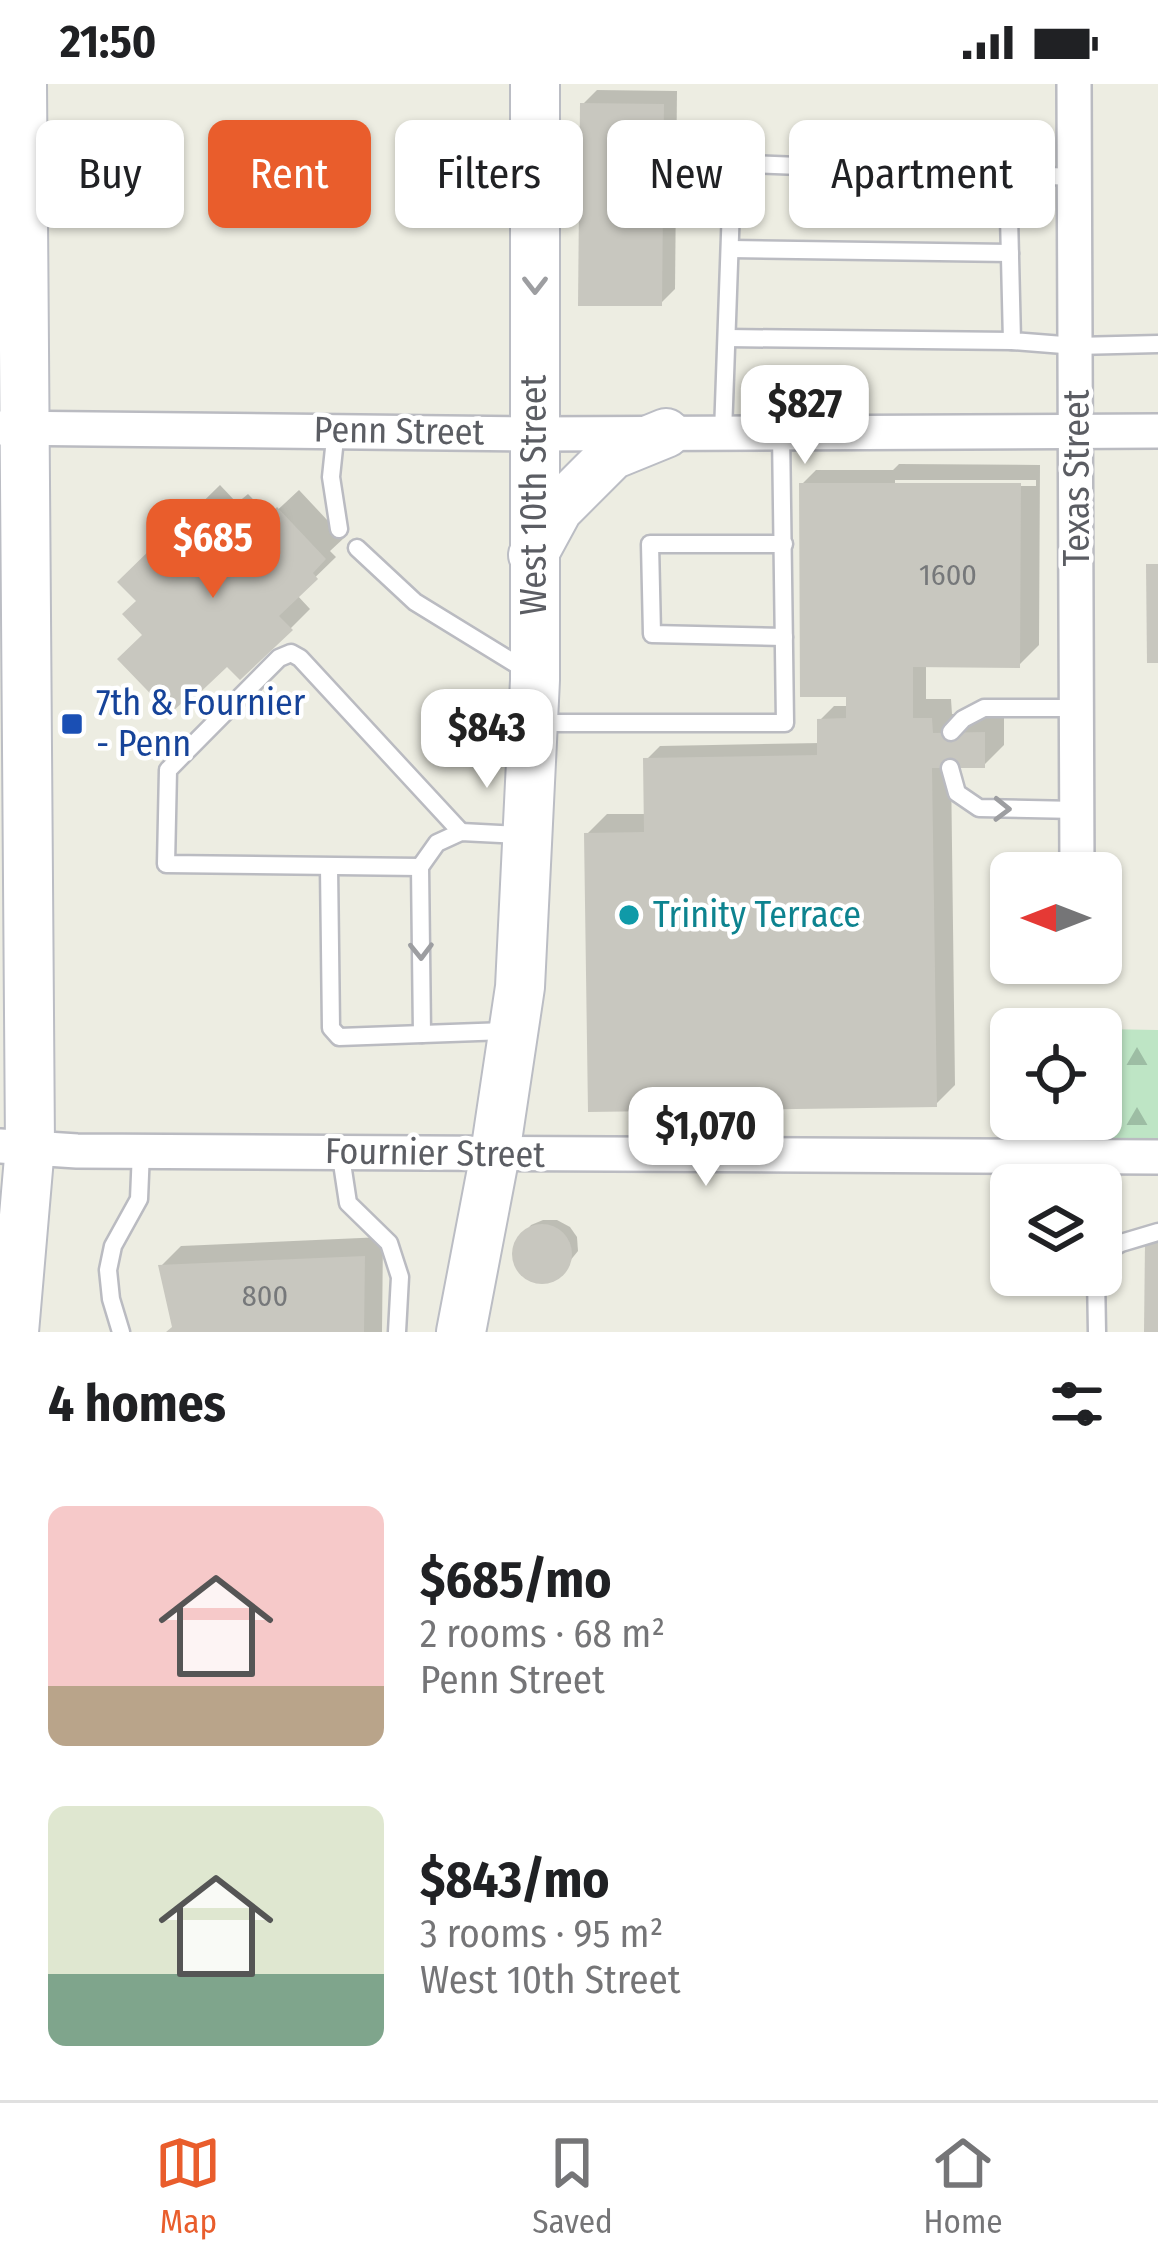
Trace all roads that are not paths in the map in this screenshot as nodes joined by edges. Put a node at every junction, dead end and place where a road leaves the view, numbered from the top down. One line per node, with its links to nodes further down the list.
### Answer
1 (22, 84): 7 (street)
2 (535, 84): 23 (street, West 10th Street, one-way to 23)
3 (1074, 84): 6 (street, Texas Street)
4 (789, 166): 9 (lane)
5 (1055, 176): 6 (lane)
6 (1075, 177): 15 (street, Texas Street)
7 (12, 226): 11 (street)
8 (1009, 228): 10 (lane)
9 (730, 249): 10 (lane); 12 (lane)
10 (1010, 254): 13 (lane)
11 (12, 304): 16 (street)
12 (727, 338): 13 (lane); 22 (lane)
13 (1012, 341): 15 (lane)
14 (1158, 344): 15 (lane)
15 (1076, 346): 18 (street, Texas Street)
16 (12, 427): 17 (street, Penn Street); 24 (street)
17 (336, 429): 23 (street, Penn Street); 25 (lane)
18 (1076, 431): 19 (street, Penn Street); 20 (street, Penn Street); 31 (street, Texas Street)
19 (1158, 431)
20 (781, 432): 22 (street, Penn Street); 26 (lane)
21 (666, 433): 22 (street, Penn Street); 23 (street, Penn Street); 28 (street)
22 (723, 433)
23 (535, 434): 28 (street, West 10th Street)
24 (12, 510): 43 (street)
25 (339, 529)
26 (784, 544): 29 (lane); 29 (lane)
27 (357, 548): 30 (lane)
28 (533, 555): 30 (street, West 10th Street)
29 (784, 637): 32 (lane)
30 (535, 675): 32 (street, West 10th Street)
31 (1078, 708): 33 (lane); 35 (street, Texas Street)
32 (532, 724): 37 (street, West 10th Street)
33 (951, 732)
34 (950, 768): 35 (lane, one-way to 35)
35 (1078, 810): 38 (street, Texas Street)
36 (461, 832): 37 (lane); 39 (lane); 40 (lane)
37 (527, 836): 41 (street, West 10th Street)
38 (1078, 852)
39 (329, 867): 40 (lane); 42 (lane)
40 (420, 867): 42 (lane, one-way to 42)
41 (515, 1030): 42 (lane); 46 (street, West 10th Street)
42 (422, 1034)
43 (15, 1146): 45 (street, Fournier Street); 51 (street); 52 (street)
44 (340, 1150): 45 (street, Fournier Street); 46 (street, Fournier Street); 54 (lane)
45 (141, 1151): 53 (lane)
46 (495, 1154): 47 (street, Fournier Street); 55 (street, West 10th Street)
47 (1158, 1156)
48 (1158, 1232): 49 (lane)
49 (1122, 1243)
50 (1096, 1296): 56 (lane)
51 (14, 1332)
52 (49, 1332)
53 (121, 1332)
54 (397, 1332)
55 (461, 1332)
56 (1097, 1332)

